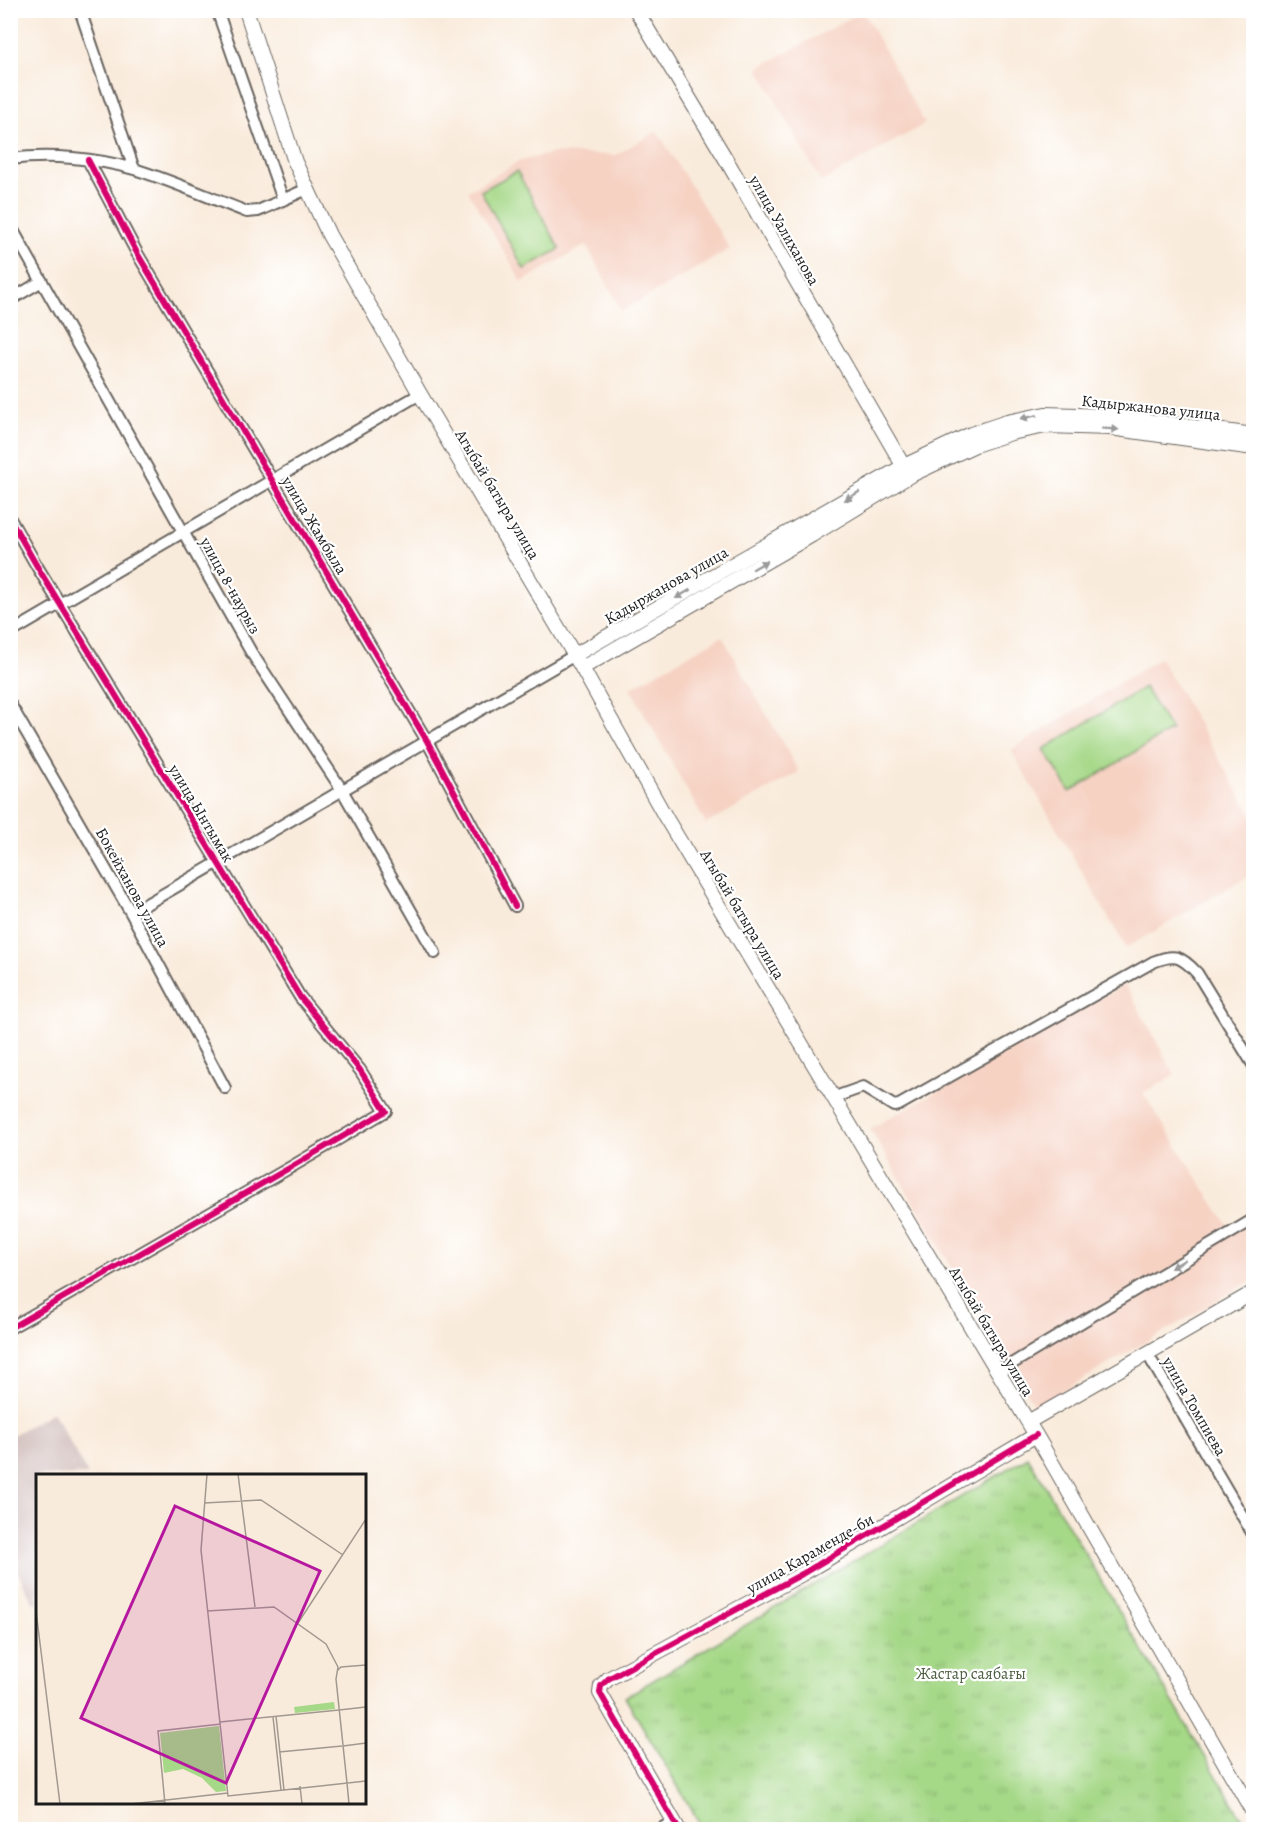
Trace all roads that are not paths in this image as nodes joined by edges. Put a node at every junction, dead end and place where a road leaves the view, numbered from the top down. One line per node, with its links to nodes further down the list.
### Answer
1 (80, 10): 7 (street)
2 (217, 10): 9 (street)
3 (246, 10): 8 (main road, Агыбай батыра улица)
4 (636, 10): 16 (main road, улица Уалиханова)
5 (10, 159): 6 (street)
6 (88, 160): 7 (street); 17 (street, улица Жамбыла)
7 (134, 169): 9 (street)
8 (307, 189): 9 (street); 13 (main road, Агыбай батыра улица)
9 (284, 200)
10 (10, 225): 11 (street, улица 8-наурыз)
11 (42, 281): 12 (street); 19 (street, улица 8-наурыз)
12 (10, 300)
13 (420, 394): 17 (street); 22 (main road, Агыбай батыра улица)
14 (1254, 435): 16 (main road, Кадыржанова улица, one-way to 16)
15 (1254, 448): 16 (main road, Кадыржанова улица, one-way to 15)
16 (906, 471): 22 (main road, Кадыржанова улица, one-way to 22); 23 (main road, Кадыржанова улица, one-way to 16)
17 (273, 480): 19 (street); 25 (street, улица Жамбыла)
18 (10, 519): 20 (street, улица Ынтымак)
19 (184, 531): 20 (street); 26 (street, улица 8-наурыз)
20 (60, 604): 21 (street); 27 (street, улица Ынтымак)
21 (10, 633)
22 (575, 655): 23 (main road, Агыбай батыра улица); 25 (street, Кадыржанова улица)
23 (582, 668): 33 (main road, Агыбай батыра улица)
24 (10, 704): 29 (street, Бокейханова улица)
25 (428, 741): 26 (street, Кадыржанова улица); 28 (street, улица Жамбыла)
26 (342, 790): 27 (street, Кадыржанова улица); 30 (street, улица 8-наурыз)
27 (217, 862): 29 (street, Кадыржанова улица); 36 (street, улица Ынтымак)
28 (515, 906)
29 (132, 913): 32 (street, Бокейханова улица)
30 (435, 953)
31 (1254, 1066): 33 (street)
32 (225, 1088)
33 (835, 1097): 38 (main road, Агыбай батыра улица)
34 (1254, 1219): 38 (street, one-way to 38)
35 (1254, 1292): 37 (main road)
36 (10, 1328)
37 (1147, 1353): 39 (main road); 41 (street, улица Томпиева)
38 (998, 1372): 39 (main road, Агыбай батыра улица)
39 (1028, 1422): 40 (main road, Агыбай батыра улица)
40 (1036, 1435): 42 (main road, Агыбай батыра улица); 43 (main road, улица Караменде-би)
41 (1254, 1536)
42 (1254, 1814)
43 (676, 1825): 44 (street)
44 (659, 1830)

